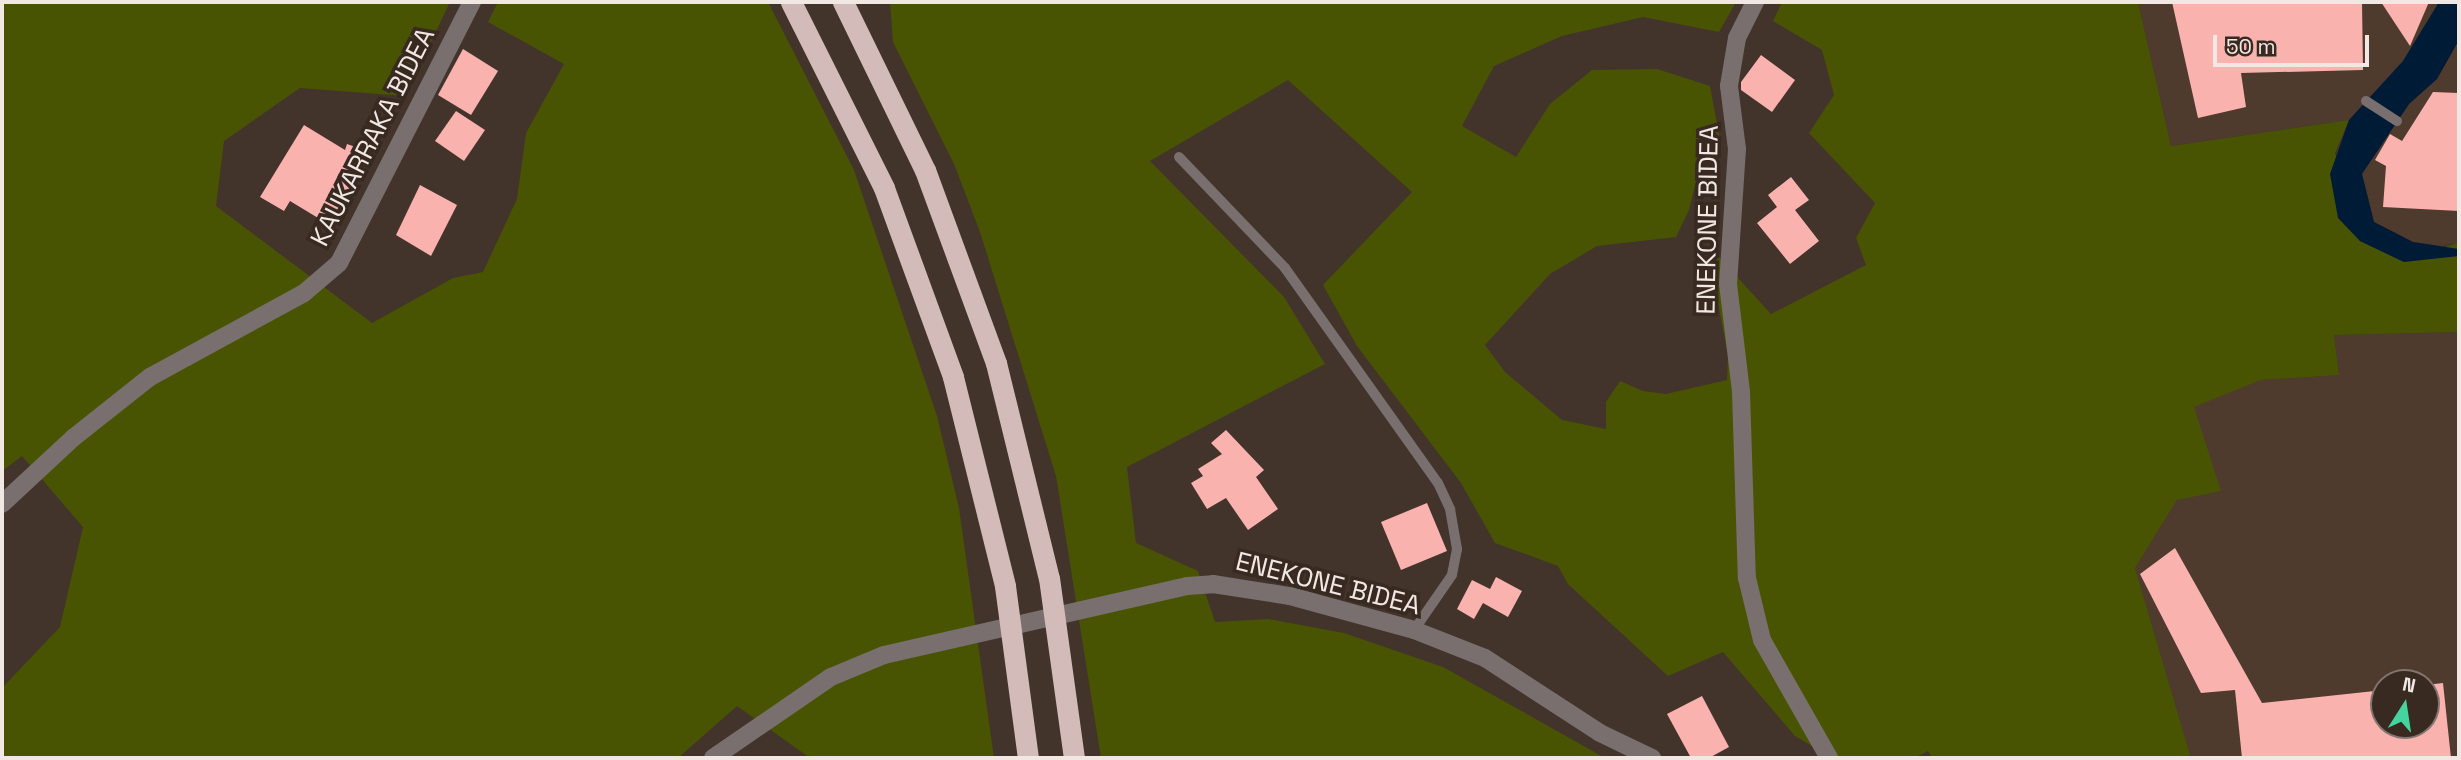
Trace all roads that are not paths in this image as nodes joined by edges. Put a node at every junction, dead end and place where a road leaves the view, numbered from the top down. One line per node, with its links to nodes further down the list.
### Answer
1 (472, 2): 8 (street, KAUKARRAKA BIDEA)
2 (791, 2): 11 (highway)
3 (843, 2): 12 (highway)
4 (1755, 2): 14 (street, ENEKONE BIDEA)
5 (2365, 101): 6 (lane)
6 (2397, 121)
7 (1179, 157): 9 (lane)
8 (2, 504)
9 (1414, 631): 10 (street, ENEKONE BIDEA); 13 (street, ENEKONE BIDEA)
10 (713, 758)
11 (1028, 758)
12 (1074, 758)
13 (1652, 758)
14 (1829, 758)

